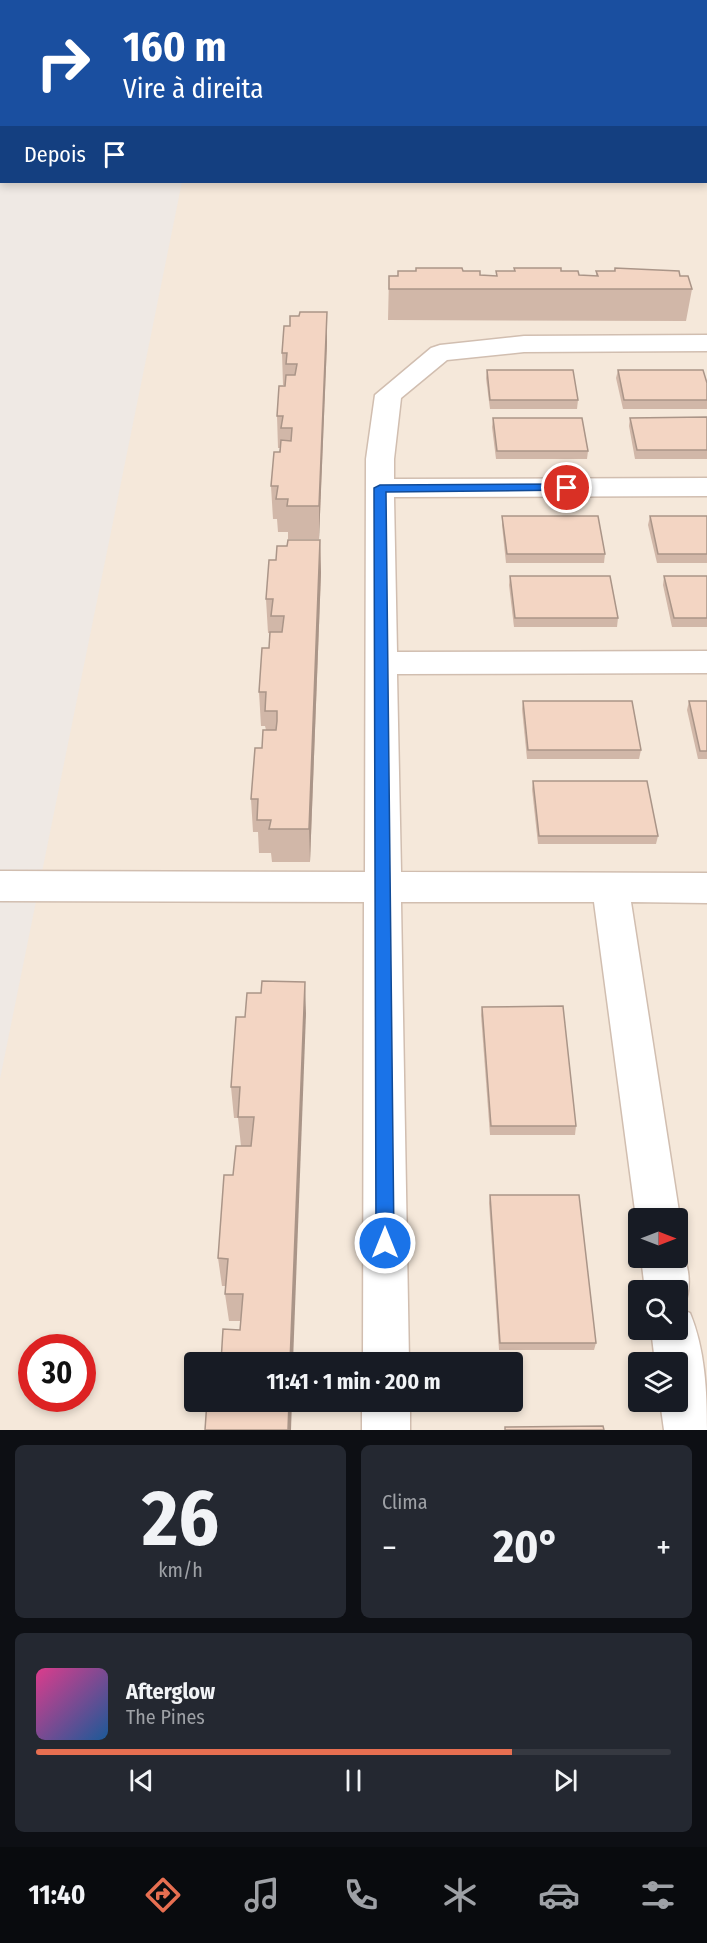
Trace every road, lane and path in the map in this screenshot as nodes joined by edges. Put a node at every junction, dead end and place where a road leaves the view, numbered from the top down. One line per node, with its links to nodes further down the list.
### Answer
1 (707, 343): 3 (street)
2 (707, 487): 3 (street)
3 (380, 488): 5 (street)
4 (707, 662): 5 (street)
5 (381, 663): 7 (street)
6 (0, 886): 7 (street)
7 (382, 887): 8 (street); 12 (street)
8 (610, 888): 9 (street); 10 (street)
9 (707, 888)
10 (657, 1208)
11 (676, 1340): 15 (street)
12 (386, 1352)
13 (386, 1412): 14 (street)
14 (386, 1430)
15 (688, 1430)

